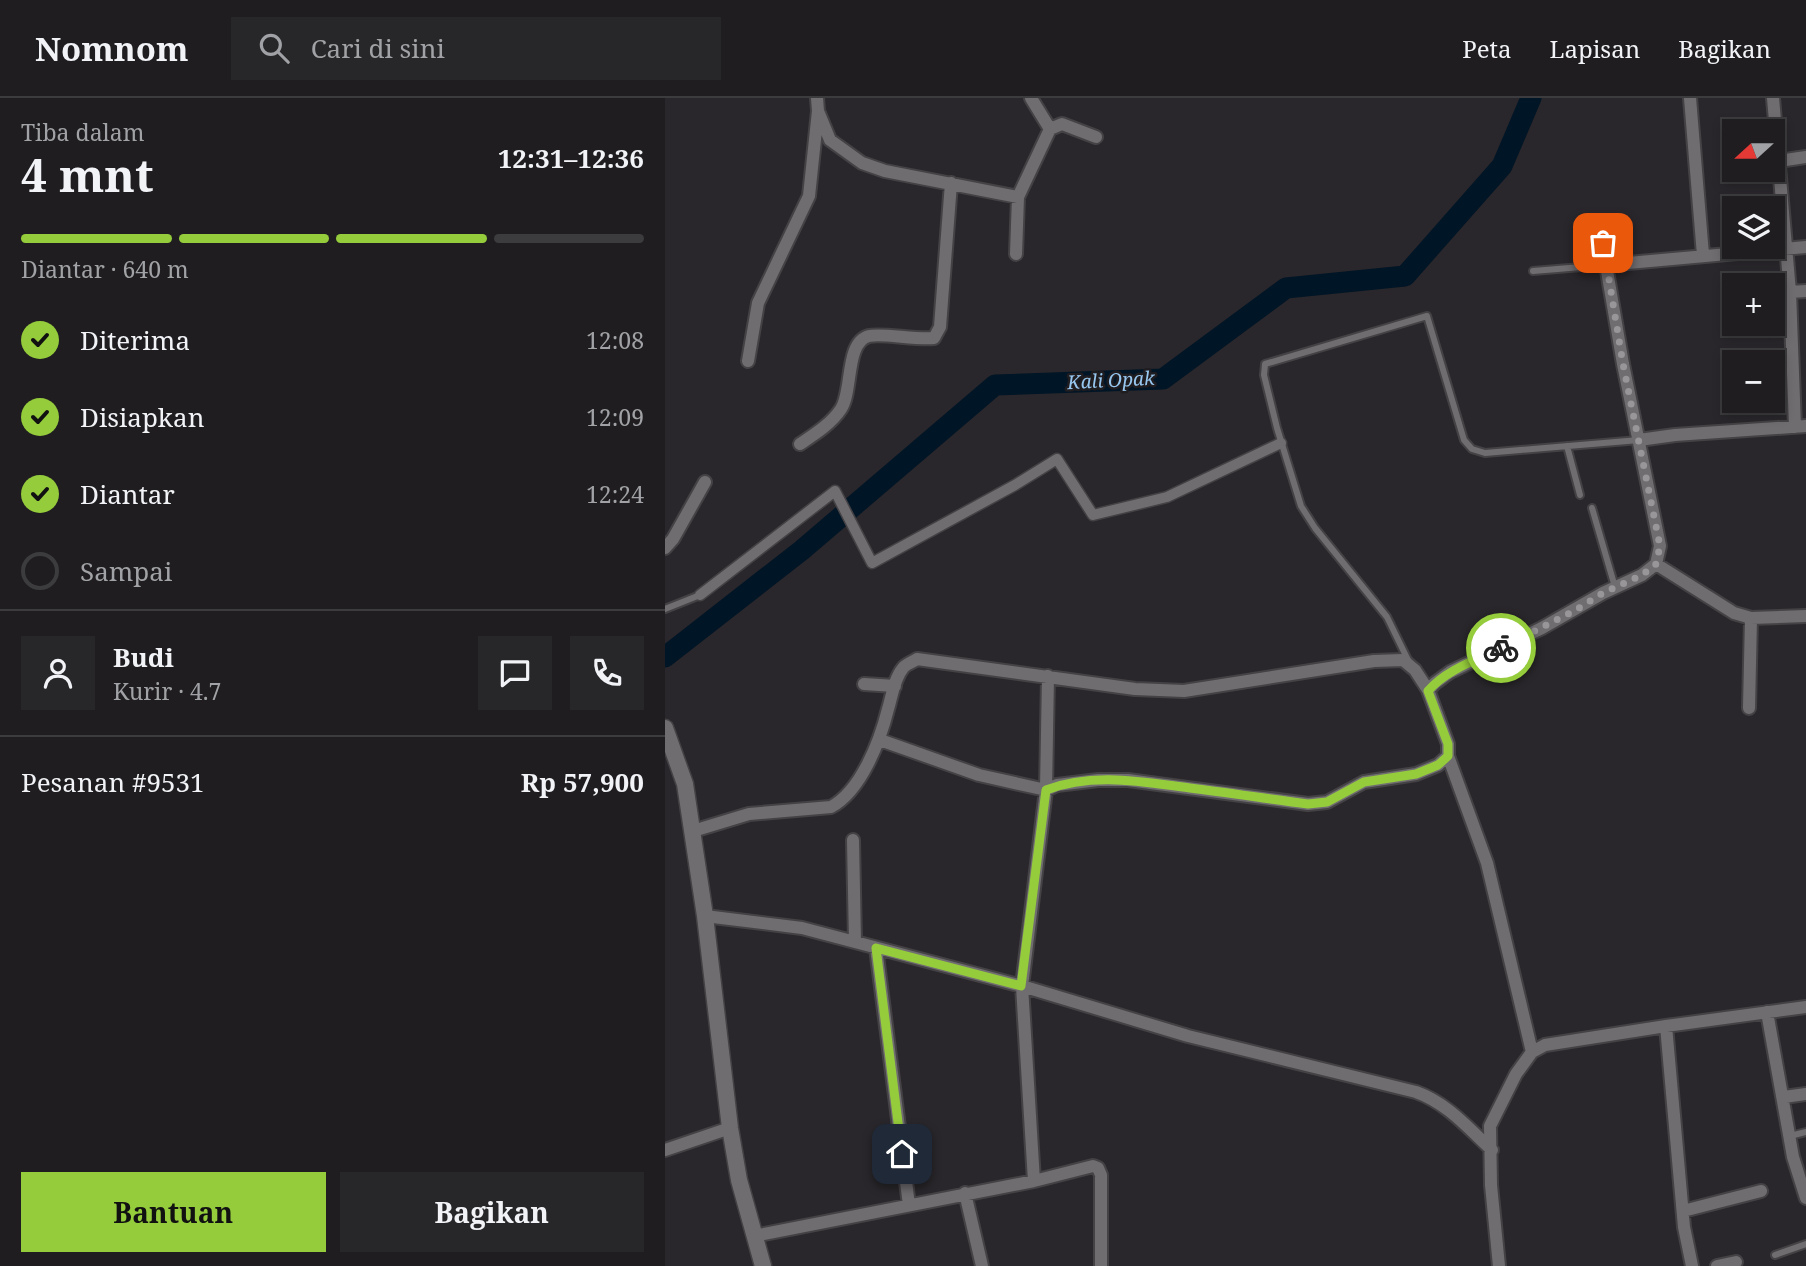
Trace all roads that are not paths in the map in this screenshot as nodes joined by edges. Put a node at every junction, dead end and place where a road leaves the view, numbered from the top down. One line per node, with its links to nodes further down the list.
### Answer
1 (1031, 98): 6 (street)
2 (1691, 98): 17 (street)
3 (1773, 98): 5 (street)
4 (817, 105): 11 (street); 24 (street)
5 (1775, 119)
6 (1050, 129): 7 (street); 12 (street)
7 (1097, 137)
8 (1806, 157): 9 (street)
9 (1785, 159)
10 (1781, 182): 15 (street)
11 (951, 183): 12 (street); 28 (street)
12 (1018, 197): 16 (street)
13 (1603, 243): 18 (street)
14 (1806, 247): 15 (street)
15 (1786, 249): 17 (street); 21 (street)
16 (1016, 254)
17 (1703, 255): 18 (street)
18 (1606, 265): 19 (lane); 26 (street)
19 (1533, 271)
20 (1806, 290): 21 (street)
21 (1790, 292): 23 (street)
22 (1806, 338): 23 (street)
23 (1792, 340): 25 (street)
24 (748, 361)
25 (1801, 426): 26 (street)
26 (1639, 440): 29 (lane); 34 (street)
27 (1281, 443): 29 (lane); 36 (street); 40 (lane)
28 (800, 444)
29 (1567, 446): 31 (lane)
30 (705, 482): 33 (street)
31 (1580, 495)
32 (1592, 508): 35 (lane)
33 (665, 548)
34 (1656, 564): 35 (street); 39 (street)
35 (1615, 587): 44 (street)
36 (700, 595): 37 (lane)
37 (665, 609)
38 (1806, 616): 39 (street)
39 (1751, 618): 45 (street)
40 (1410, 665): 41 (street); 44 (street)
41 (1048, 676): 43 (street); 49 (street)
42 (864, 684): 43 (street)
43 (895, 686): 47 (street)
44 (1428, 691): 48 (street)
45 (1749, 708)
46 (665, 728): 50 (street)
47 (880, 740): 49 (street); 50 (street)
48 (1448, 756): 49 (street); 59 (street)
49 (1046, 790): 55 (street)
50 (693, 831): 52 (street)
51 (853, 839): 53 (street)
52 (705, 916): 53 (street); 62 (street)
53 (855, 942): 54 (street)
54 (876, 948): 55 (street); 71 (street)
55 (1021, 986): 66 (street); 67 (street)
56 (1806, 1007): 57 (street)
57 (1767, 1012): 58 (street); 61 (street)
58 (1666, 1026): 59 (street); 72 (street)
59 (1532, 1052): 66 (street)
60 (1806, 1094): 61 (street)
61 (1784, 1097): 64 (street)
62 (730, 1128): 65 (street); 73 (street)
63 (1806, 1132): 64 (lane)
64 (1790, 1136): 70 (street)
65 (665, 1150)
66 (1492, 1150): 80 (street)
67 (1034, 1181): 69 (street); 79 (street)
68 (1761, 1191): 72 (street)
69 (965, 1193): 71 (street); 78 (street)
70 (1806, 1198)
71 (909, 1205): 73 (street)
72 (1683, 1212): 81 (street)
73 (754, 1236): 77 (street)
74 (1806, 1244): 75 (lane)
75 (1775, 1255)
76 (1735, 1262): 82 (street)
77 (763, 1266)
78 (982, 1266)
79 (1101, 1266)
80 (1499, 1266)
81 (1692, 1266)
82 (1717, 1266)

